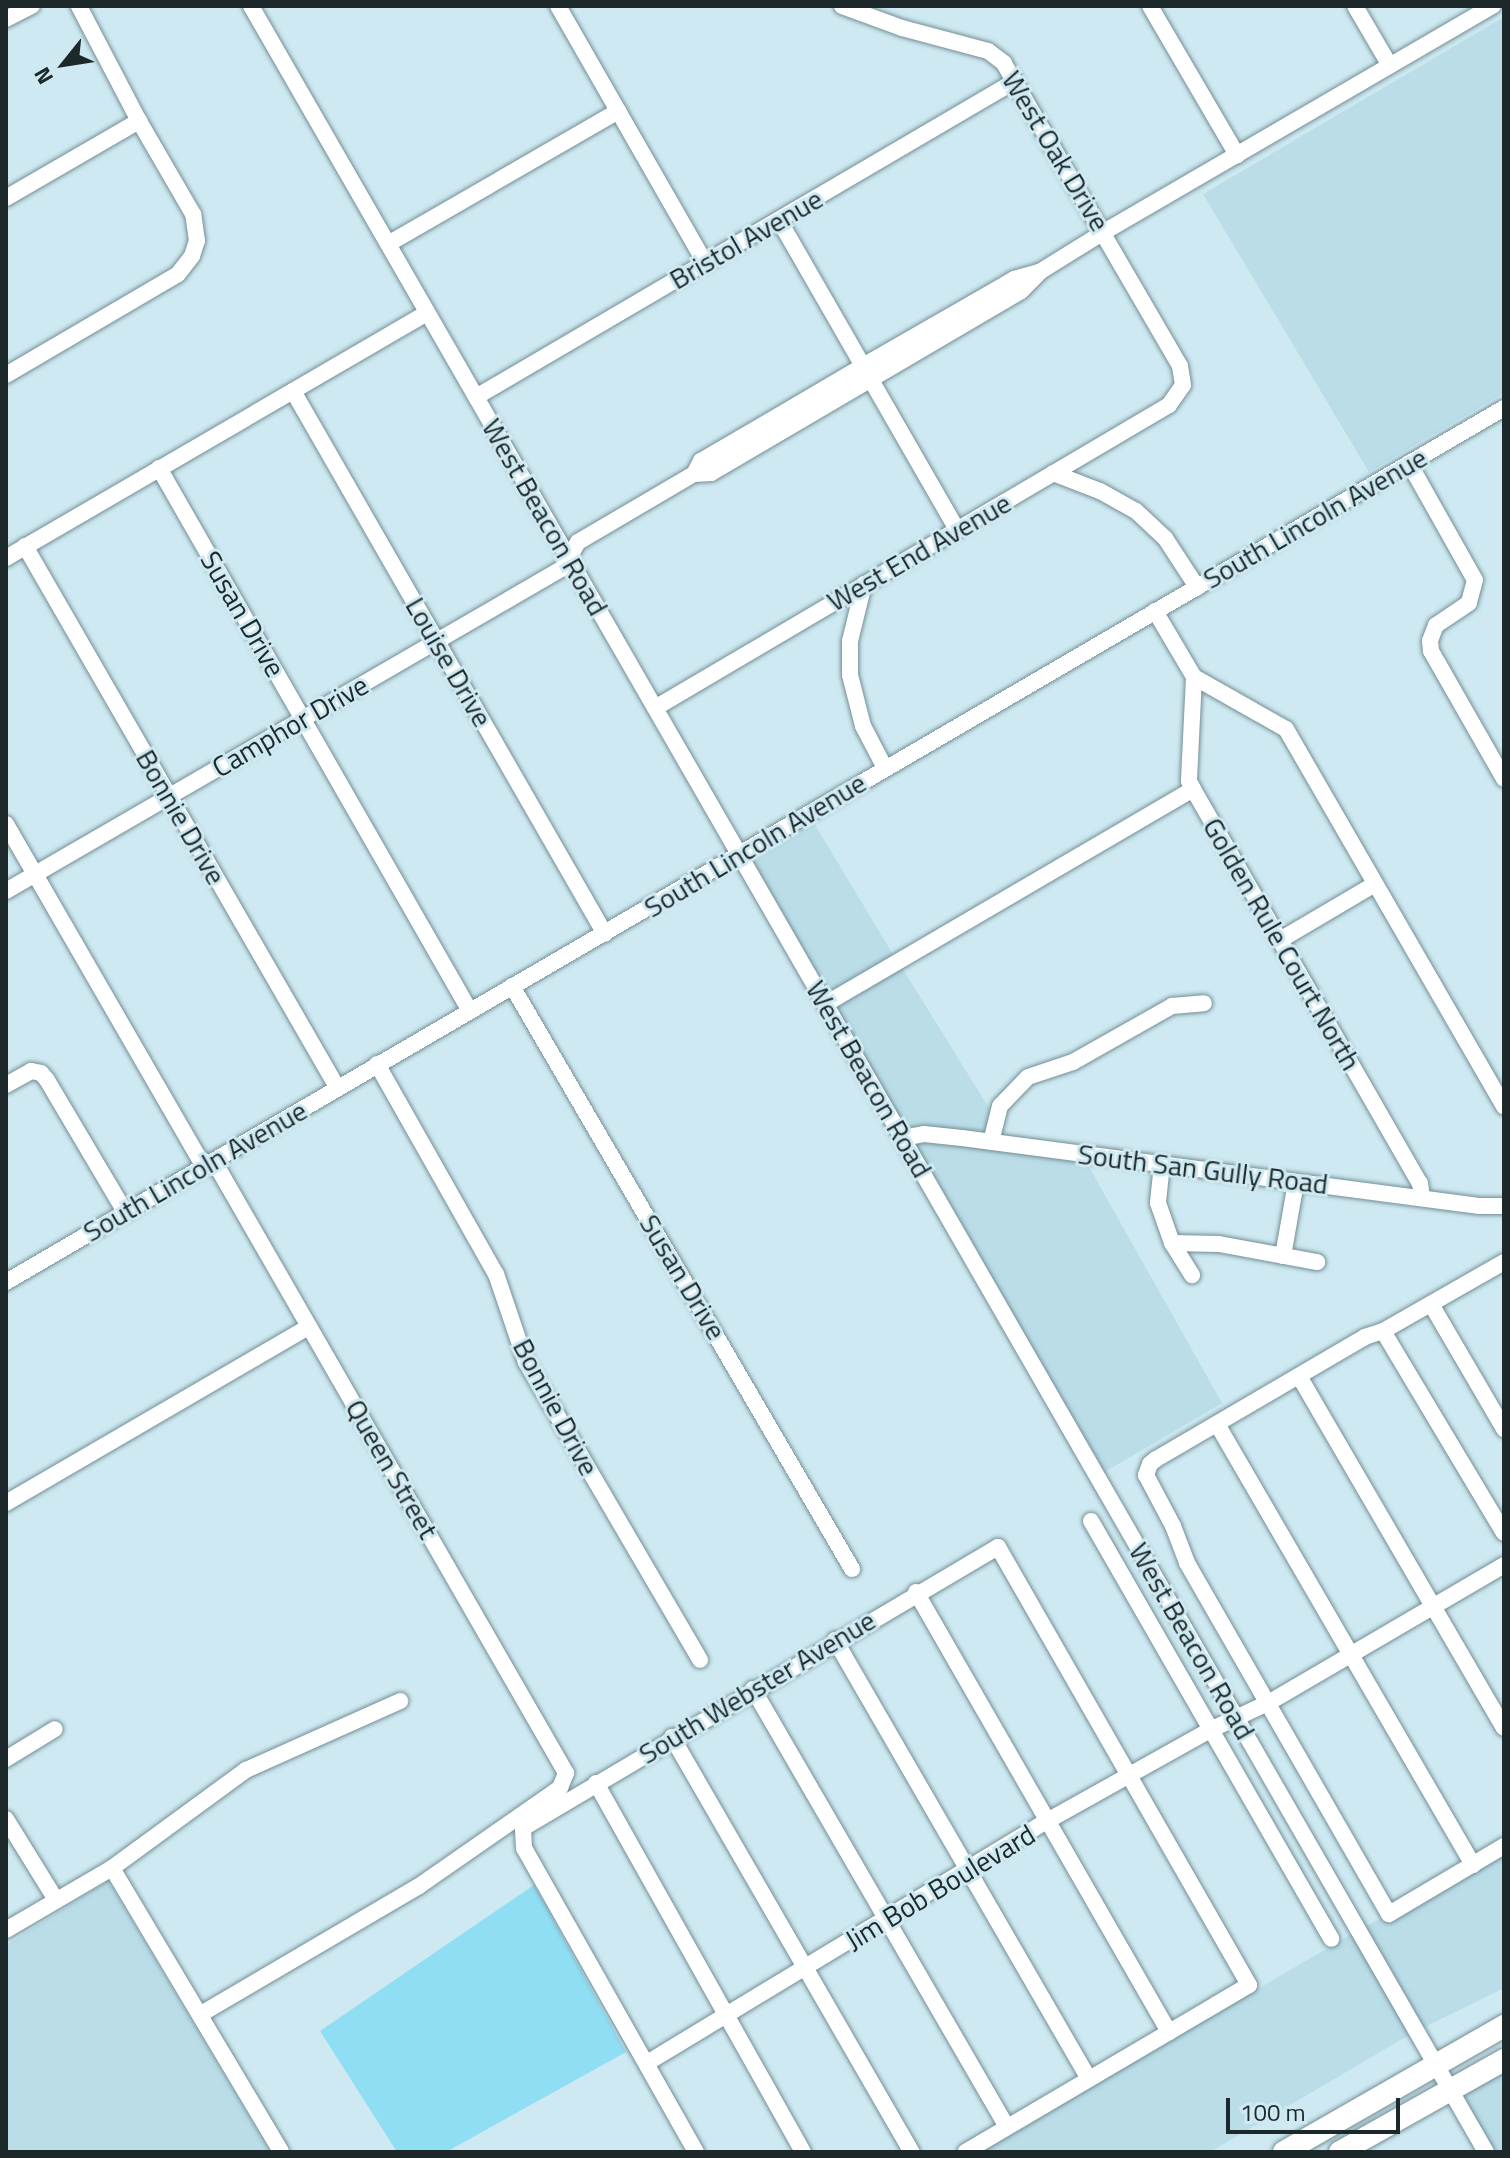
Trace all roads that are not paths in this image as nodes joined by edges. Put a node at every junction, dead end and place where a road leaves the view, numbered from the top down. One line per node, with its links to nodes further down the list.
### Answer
1 (32, 6): 9 (street)
2 (79, 6): 13 (street)
3 (251, 6): 18 (street, West Beacon Road)
4 (558, 6): 12 (street)
5 (842, 6): 11 (street, West Oak Drive)
6 (1150, 6): 14 (street)
7 (1355, 6): 10 (street)
8 (1493, 6): 10 (street, Camphor Drive)
9 (6, 19)
10 (1390, 66): 14 (street, Camphor Drive)
11 (1015, 81): 16 (street, Bristol Avenue); 17 (street, West Oak Drive)
12 (618, 111): 18 (street); 19 (street)
13 (139, 121): 15 (street); 22 (street)
14 (1237, 155): 17 (street, Camphor Drive)
15 (6, 198)
16 (779, 220): 19 (street, Bristol Avenue); 21 (street)
17 (1104, 232): 21 (street, Camphor Drive); 24 (street, West Oak Drive)
18 (388, 244): 20 (street, West Beacon Road)
19 (705, 263): 25 (street, Bristol Avenue)
20 (427, 313): 23 (street); 25 (street, West Beacon Road)
21 (867, 372): 30 (street); 32 (street, Camphor Drive)
22 (6, 375)
23 (293, 391): 28 (street); 37 (street, Louise Drive)
24 (1180, 393): 29 (street, West End Avenue)
25 (476, 397): 32 (street, West Beacon Road)
26 (1504, 408): 27 (street, South Lincoln Avenue)
27 (1409, 463): 35 (street, South Lincoln Avenue); 42 (street)
28 (159, 468): 31 (street); 40 (street, Susan Drive)
29 (1053, 473): 30 (street, West End Avenue); 35 (street)
30 (957, 529): 34 (street, West End Avenue)
31 (25, 546): 33 (street); 44 (street, Bonnie Drive)
32 (568, 557): 37 (street, Camphor Drive); 39 (street, West Beacon Road)
33 (6, 558)
34 (864, 584): 39 (street, West End Avenue); 41 (street)
35 (1197, 587): 36 (street, South Lincoln Avenue)
36 (1155, 611): 38 (street); 41 (street, South Lincoln Avenue)
37 (437, 641): 40 (street, Camphor Drive); 50 (street, Louise Drive)
38 (1194, 677): 43 (street, Golden Rule Court North); 48 (street)
39 (655, 708): 46 (street, West Beacon Road)
40 (303, 718): 44 (street, Camphor Drive); 55 (street, Susan Drive)
41 (885, 768): 46 (street, South Lincoln Avenue)
42 (1504, 779)
43 (1193, 789): 51 (street, Golden Rule Court North); 53 (street)
44 (169, 795): 47 (street, Camphor Drive); 58 (street, Bonnie Drive)
45 (6, 824): 47 (street, Queen Street)
46 (739, 854): 50 (street, South Lincoln Avenue); 53 (street, West Beacon Road)
47 (35, 874): 49 (street, Camphor Drive); 62 (street, Queen Street)
48 (1375, 884): 51 (street); 59 (street)
49 (6, 891)
50 (605, 934): 52 (street, South Lincoln Avenue)
51 (1280, 940): 65 (street, Golden Rule Court North)
52 (512, 986): 55 (street, South Lincoln Avenue); 84 (street, Susan Drive)
53 (827, 1003): 60 (street, West Beacon Road)
54 (1204, 1003): 61 (street)
55 (470, 1011): 56 (street, South Lincoln Avenue)
56 (377, 1064): 58 (street, South Lincoln Avenue); 89 (street, Bonnie Drive)
57 (6, 1085): 67 (street)
58 (337, 1087): 62 (street, South Lincoln Avenue)
59 (1504, 1107)
60 (902, 1138): 61 (street, South San Gully Road); 93 (street, West Beacon Road)
61 (991, 1142): 63 (street, South San Gully Road)
62 (210, 1163): 67 (street, South Lincoln Avenue); 75 (street, Queen Street)
63 (1162, 1164): 64 (street, South San Gully Road); 68 (street)
64 (1296, 1182): 65 (street, South San Gully Road); 69 (street)
65 (1422, 1197): 66 (street, South San Gully Road)
66 (1504, 1206)
67 (125, 1212): 73 (street, South Lincoln Avenue)
68 (1172, 1243): 69 (street); 72 (street)
69 (1283, 1256): 70 (street)
70 (1317, 1262)
71 (1504, 1262): 74 (street)
72 (1192, 1275)
73 (6, 1282)
74 (1431, 1304): 76 (street); 79 (street)
75 (309, 1327): 80 (street); 112 (street, Queen Street)
76 (1383, 1331): 77 (street); 82 (street)
77 (1299, 1376): 78 (street); 86 (street)
78 (1217, 1424): 88 (street); 92 (street)
79 (1504, 1429)
80 (6, 1503)
81 (1091, 1521): 96 (street)
82 (1504, 1533)
83 (1504, 1565): 86 (street, Jim Bob Boulevard)
84 (852, 1569)
85 (916, 1592): 87 (street, South Webster Avenue); 99 (street, South Webster Avenue); 102 (street)
86 (1434, 1605): 88 (street, Jim Bob Boulevard); 94 (street)
87 (835, 1640): 90 (street, South Webster Avenue); 106 (street)
88 (1349, 1654): 92 (street, Jim Bob Boulevard); 104 (street)
89 (700, 1660)
90 (753, 1689): 97 (street, South Webster Avenue); 108 (street)
91 (400, 1701): 105 (street)
92 (1268, 1703): 93 (street, Jim Bob Boulevard); 104 (street)
93 (1237, 1718): 96 (street, Jim Bob Boulevard); 118 (street, West Beacon Road)
94 (1504, 1728)
95 (55, 1729): 98 (street)
96 (1210, 1730): 99 (street, Jim Bob Boulevard); 110 (street)
97 (672, 1737): 100 (street, South Webster Avenue); 111 (street)
98 (6, 1759)
99 (1128, 1775): 102 (street, Jim Bob Boulevard); 115 (street)
100 (596, 1783): 113 (street); 117 (street, South Webster Avenue)
101 (6, 1819): 107 (street)
102 (1049, 1820): 106 (street, Jim Bob Boulevard); 115 (street)
103 (1504, 1846): 104 (street)
104 (1473, 1865)
105 (112, 1868): 107 (street); 112 (street)
106 (968, 1871): 108 (street, Jim Bob Boulevard); 119 (street)
107 (56, 1900): 109 (street)
108 (887, 1919): 111 (street, Jim Bob Boulevard); 121 (street)
109 (6, 1930)
110 (1331, 1939)
111 (806, 1967): 113 (street, Jim Bob Boulevard); 125 (street)
112 (201, 2014): 122 (street)
113 (726, 2015): 117 (street, Jim Bob Boulevard); 124 (street)
114 (1504, 2026): 118 (main road)
115 (1169, 2032): 119 (street)
116 (1504, 2060): 120 (main road)
117 (647, 2063): 123 (street)
118 (1435, 2065): 120 (street, West Beacon Road); 127 (main road)
119 (1089, 2079): 121 (street)
120 (1448, 2089): 128 (main road); 129 (street, West Beacon Road)
121 (1007, 2127): 126 (street)
122 (281, 2152)
123 (696, 2152)
124 (803, 2152)
125 (912, 2152)
126 (966, 2152)
127 (1284, 2152)
128 (1340, 2152)
129 (1486, 2152)

